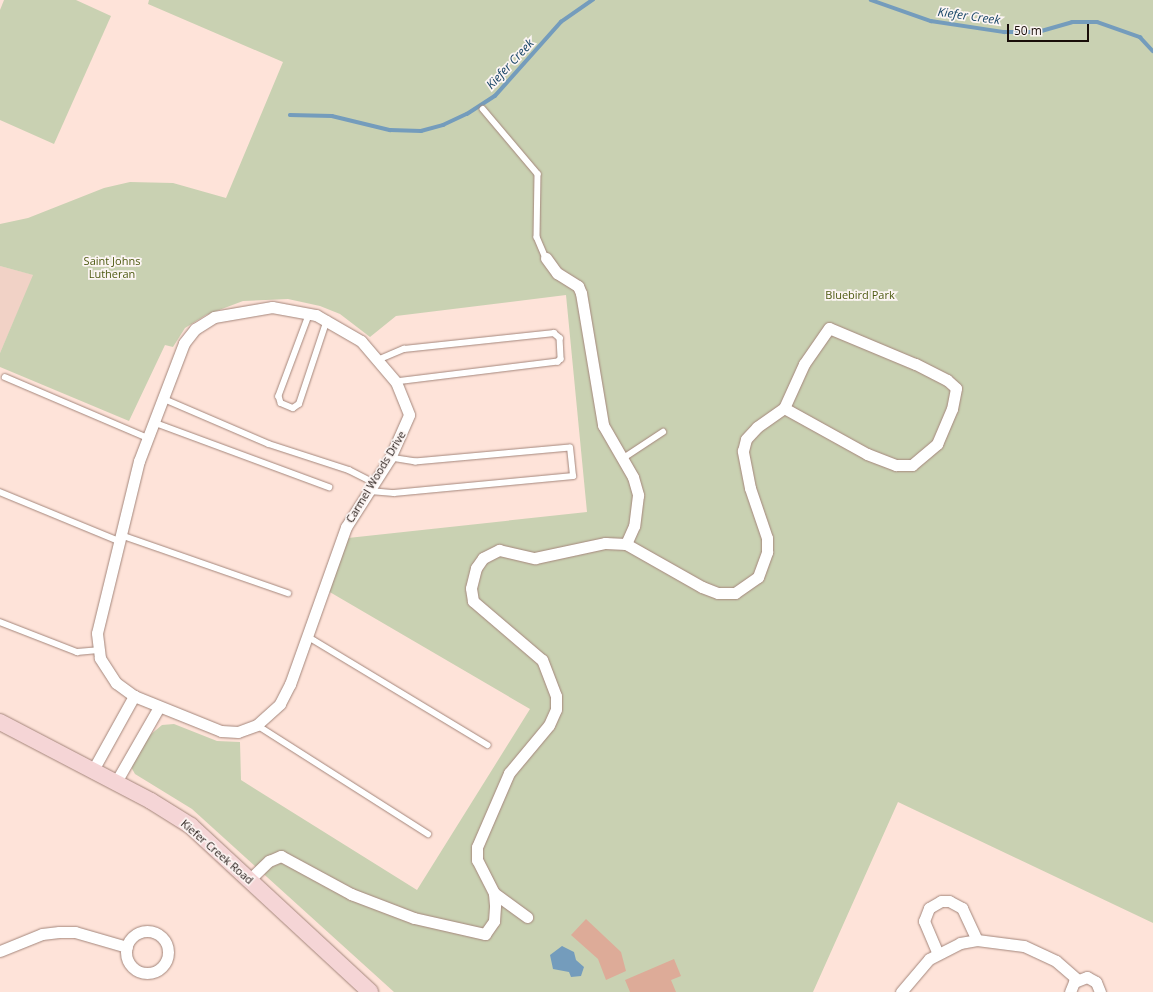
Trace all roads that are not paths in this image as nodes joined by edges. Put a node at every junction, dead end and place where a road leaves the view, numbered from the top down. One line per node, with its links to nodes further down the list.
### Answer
1 (483, 110): 2 (lane)
2 (546, 258): 14 (street)
3 (310, 313): 4 (street, Carmel Woods Drive); 4 (lane); 8 (street, Carmel Woods Drive)
4 (327, 320): 5 (street, Carmel Woods Drive)
5 (380, 359): 7 (street, Carmel Woods Drive); 7 (lane)
6 (5, 377): 12 (lane)
7 (396, 382): 13 (street, Carmel Woods Drive)
8 (160, 397): 10 (street, Carmel Woods Drive); 16 (lane)
9 (784, 408): 9 (street); 19 (street)
10 (151, 421): 12 (street, Carmel Woods Drive); 15 (lane)
11 (663, 432): 14 (lane)
12 (146, 437): 18 (street, Carmel Woods Drive)
13 (390, 458): 16 (street, Carmel Woods Drive); 16 (lane)
14 (622, 459): 19 (street)
15 (329, 487)
16 (372, 487): 22 (street, Carmel Woods Drive)
17 (0, 492): 18 (lane)
18 (120, 538): 20 (lane); 23 (street, Carmel Woods Drive)
19 (626, 544): 33 (street)
20 (288, 593)
21 (0, 622): 23 (lane)
22 (307, 636): 27 (street, Carmel Woods Drive); 28 (lane)
23 (98, 650): 24 (street, Carmel Woods Drive)
24 (134, 696): 25 (street, Carmel Woods Drive); 29 (street)
25 (159, 707): 27 (street, Carmel Woods Drive); 30 (street)
26 (0, 722): 29 (street, Kiefer Creek Road)
27 (257, 725): 31 (lane)
28 (488, 745)
29 (93, 770): 30 (street, Kiefer Creek Road)
30 (116, 782): 32 (street, Kiefer Creek Road)
31 (428, 834)
32 (249, 880): 33 (street); 40 (street, Kiefer Creek Road)
33 (494, 893): 34 (street)
34 (527, 917)
35 (977, 940): 38 (street); 38 (street); 39 (street)
36 (127, 947): 37 (street)
37 (0, 951)
38 (938, 954): 41 (street)
39 (1077, 979): 42 (street); 43 (street)
40 (370, 992)
41 (901, 992)
42 (1070, 992)
43 (1100, 992)

